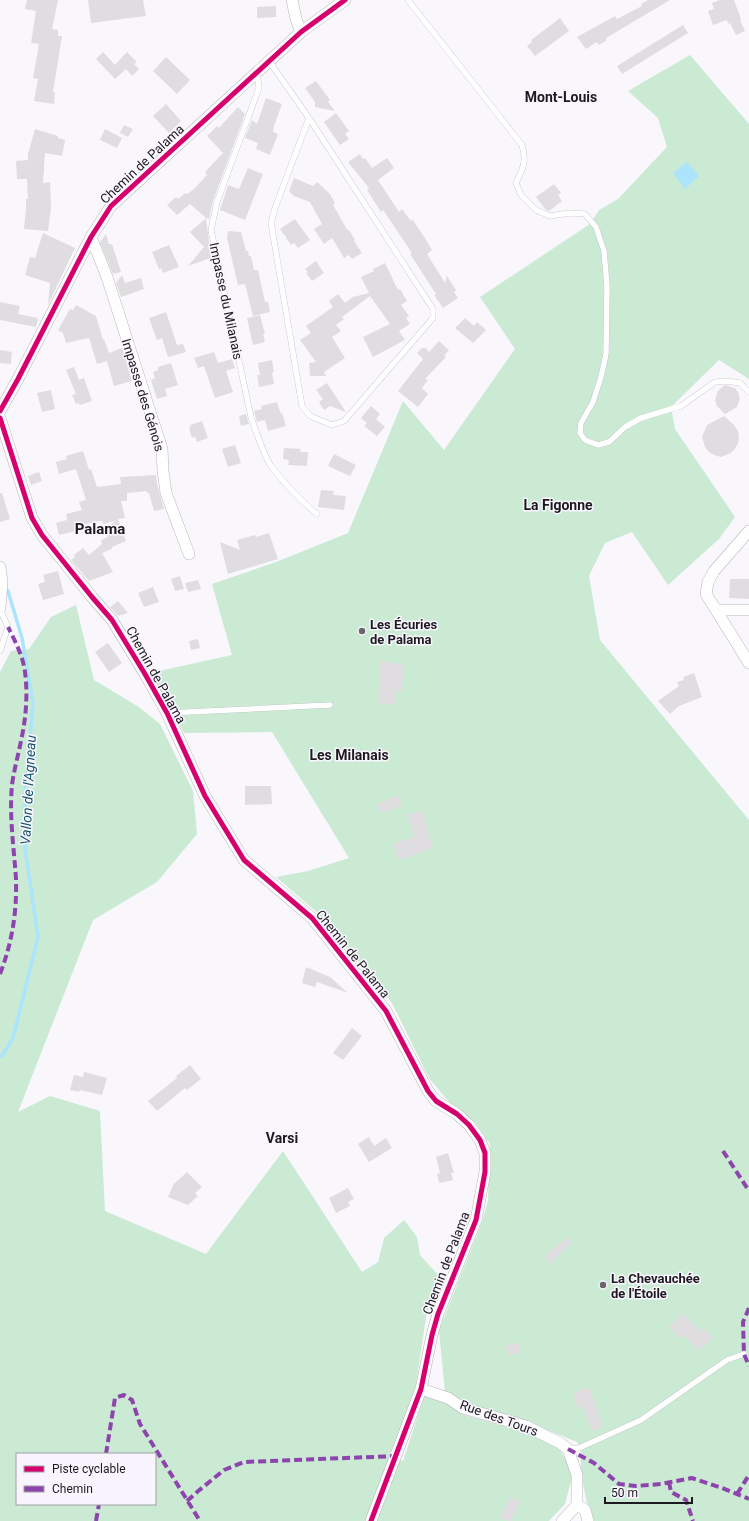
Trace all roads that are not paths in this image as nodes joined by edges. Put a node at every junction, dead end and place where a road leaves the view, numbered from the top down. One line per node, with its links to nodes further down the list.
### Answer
1 (292, 0): 4 (street)
2 (345, 0): 4 (street, Chemin de Palama)
3 (408, 0): 9 (lane)
4 (301, 32): 5 (street, Chemin de Palama)
5 (269, 61): 6 (street, Chemin de Palama); 7 (lane)
6 (257, 72): 8 (street, Chemin de Palama); 12 (lane, Impasse du Milanais)
7 (309, 118): 7 (lane)
8 (91, 237): 10 (street, Chemin de Palama); 14 (street, Impasse des Génois)
9 (749, 392)
10 (0, 411)
11 (0, 418): 22 (street, Chemin de Palama)
12 (317, 514)
13 (749, 531): 17 (street)
14 (189, 554)
15 (1, 573): 16 (street)
16 (0, 608): 19 (lane)
17 (716, 610): 18 (street); 20 (street)
18 (749, 610)
19 (0, 651)
20 (749, 663)
21 (330, 705): 22 (lane)
22 (167, 713): 24 (street, Chemin de Palama)
23 (744, 1354): 25 (lane)
24 (421, 1389): 25 (street, Rue des Tours); 27 (street, Chemin de Palama)
25 (568, 1450): 26 (street)
26 (577, 1505): 28 (street); 29 (street)
27 (371, 1521)
28 (562, 1521)
29 (588, 1521)

